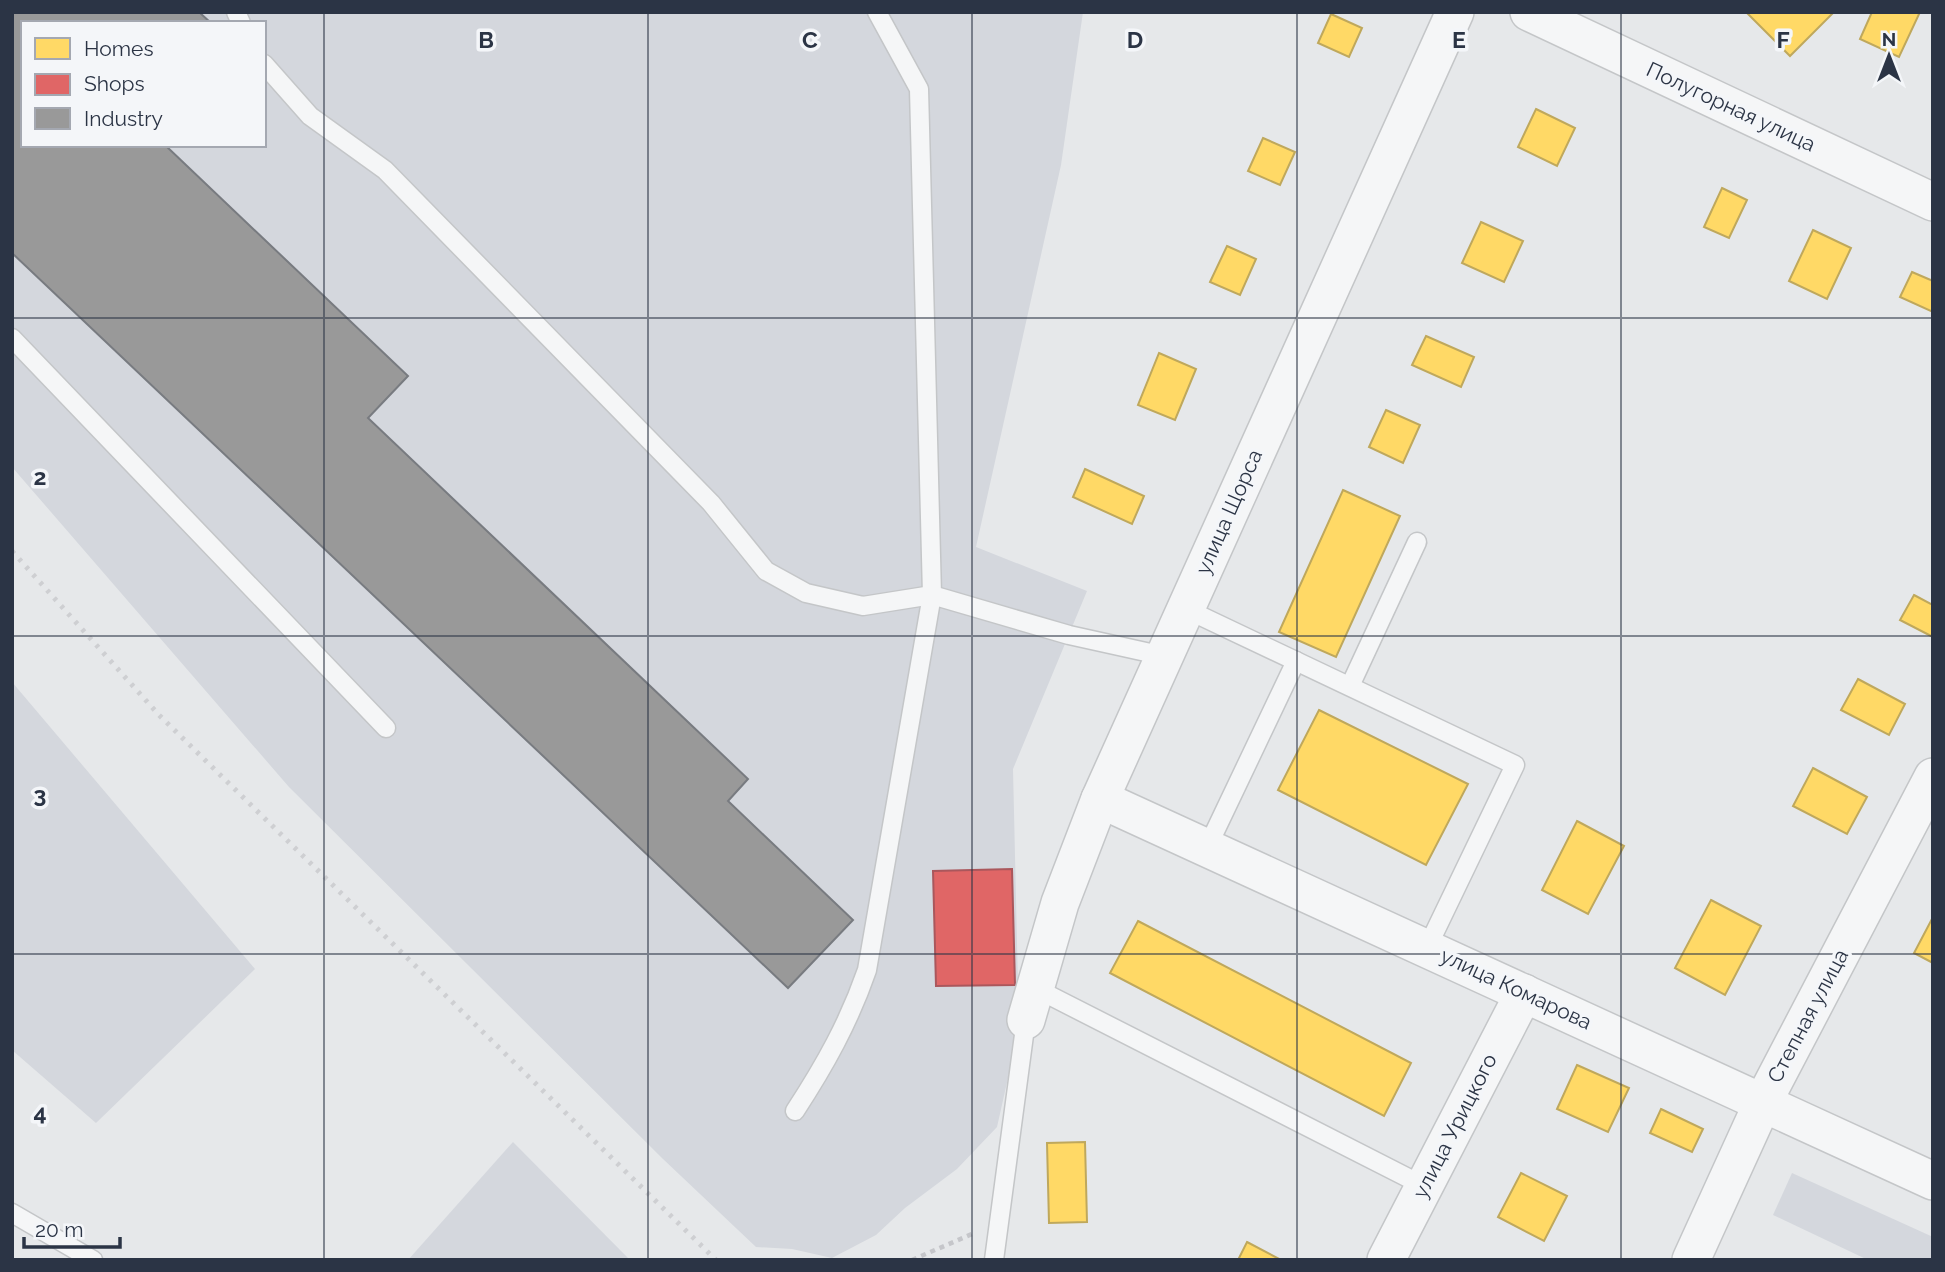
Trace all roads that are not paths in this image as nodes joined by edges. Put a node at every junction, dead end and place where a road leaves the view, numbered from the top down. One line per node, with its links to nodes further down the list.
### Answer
1 (877, 12): 8 (lane)
2 (1455, 12): 9 (street, улица Щорса)
3 (1529, 12): 5 (street, Полугорная улица)
4 (266, 66): 8 (lane)
5 (1933, 202)
6 (12, 338): 13 (lane)
7 (1417, 541): 12 (lane)
8 (932, 595): 10 (lane); 21 (lane)
9 (1186, 609): 10 (street, улица Щорса); 11 (lane)
10 (1164, 656): 15 (street, улица Щорса)
11 (1296, 661): 12 (lane); 16 (lane)
12 (1350, 686): 17 (lane)
13 (386, 728)
14 (1933, 777): 20 (street, Степная улица)
15 (1100, 799): 16 (street, улица Комарова); 19 (street, улица Щорса)
16 (1208, 848): 17 (street, улица Комарова)
17 (1427, 948): 18 (street, улица Комарова)
18 (1524, 993): 20 (street, улица Комарова); 23 (street, улица Урицкого)
19 (1031, 1004): 23 (lane); 26 (lane)
20 (1763, 1102): 22 (street, улица Комарова); 28 (street, Степная улица)
21 (795, 1111)
22 (1933, 1181)
23 (1424, 1185): 27 (street, улица Урицкого)
24 (12, 1213): 25 (lane)
25 (93, 1260)
26 (993, 1260)
27 (1386, 1260)
28 (1691, 1260)

